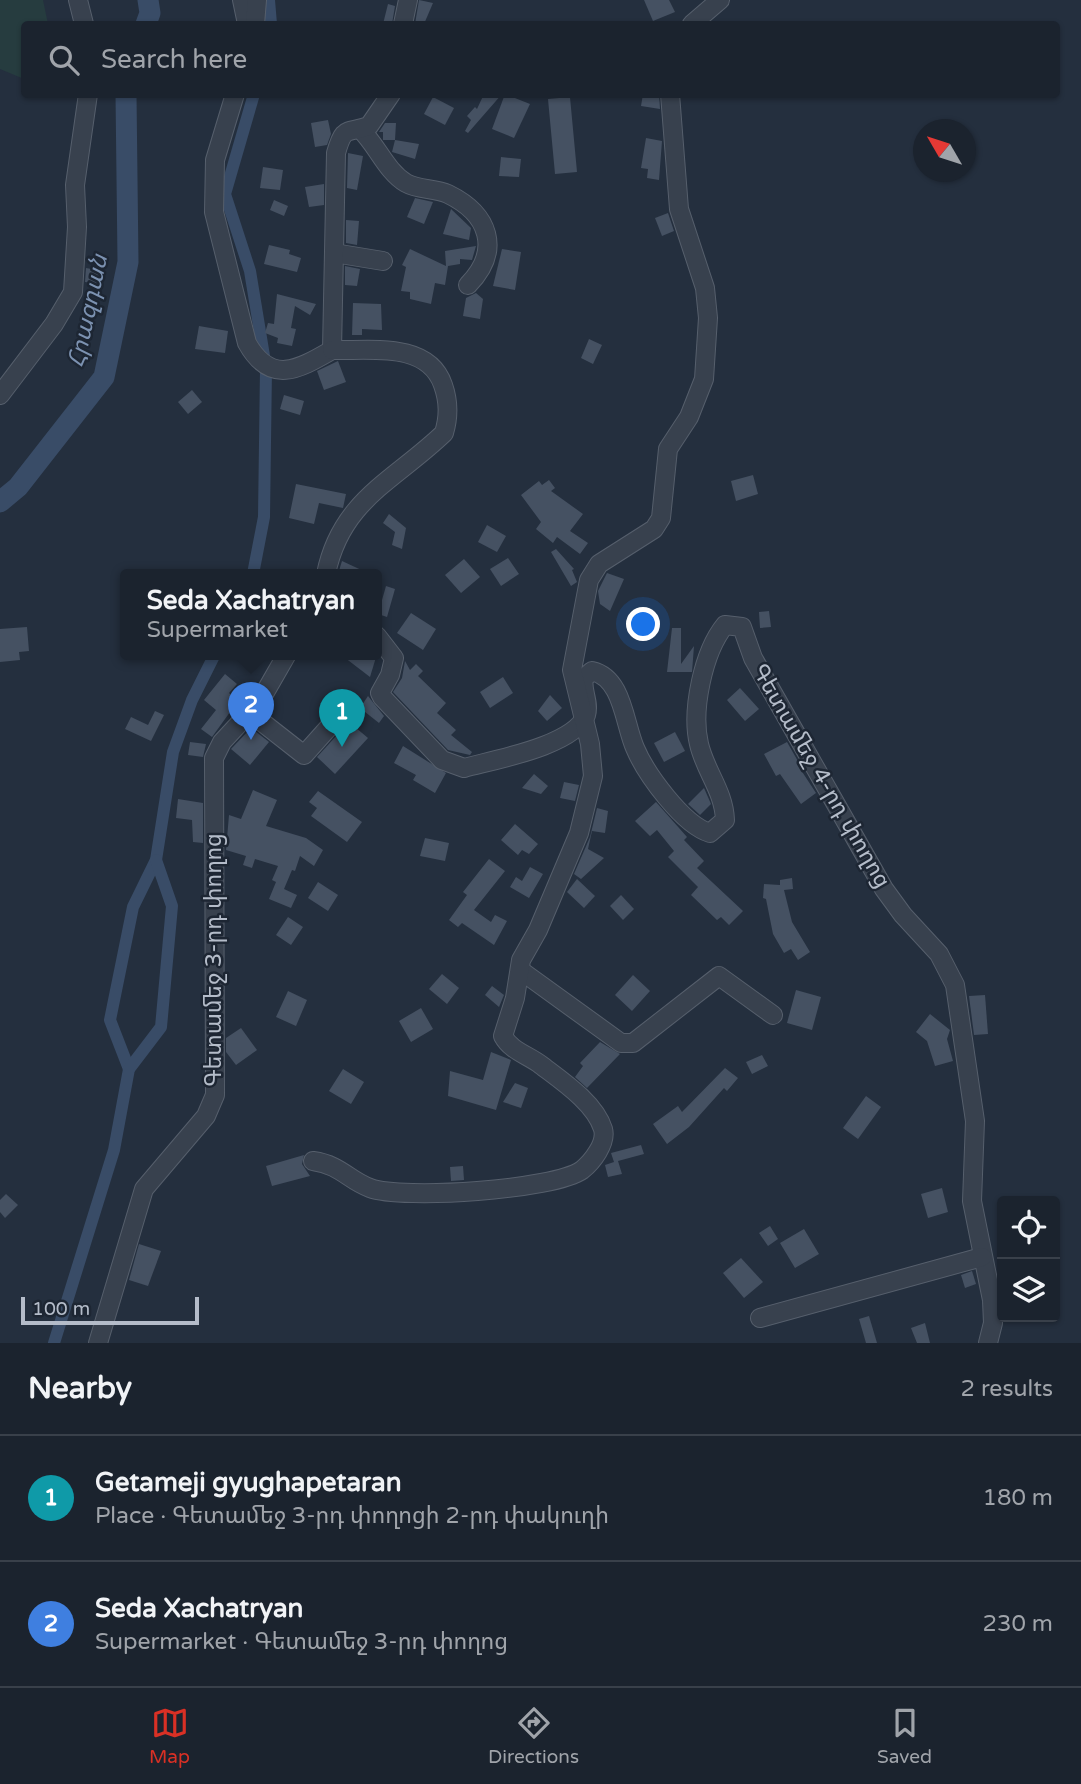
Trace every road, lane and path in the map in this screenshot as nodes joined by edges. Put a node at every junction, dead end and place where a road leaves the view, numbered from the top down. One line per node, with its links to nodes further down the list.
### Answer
1 (78, 0): 6 (street)
2 (242, 0): 7 (street)
3 (257, 0): 8 (street)
4 (408, 0): 9 (street)
5 (720, 0): 10 (street)
6 (84, 21)
7 (246, 21)
8 (255, 21)
9 (404, 21)
10 (696, 21)
11 (87, 98): 20 (street)
12 (234, 98): 19 (street)
13 (388, 98): 15 (street)
14 (670, 98): 26 (street)
15 (360, 129): 16 (street); 18 (street)
16 (334, 253): 17 (street); 19 (street)
17 (383, 261)
18 (468, 285)
19 (332, 350): 21 (street)
20 (0, 395)
21 (327, 569)
22 (382, 642): 26 (street)
23 (284, 660): 25 (street, Գետամեջ 3-րդ փողոց)
24 (346, 708): 25 (street)
25 (250, 712): 32 (street, Գետամեջ 3-րդ փողոց)
26 (584, 719): 27 (street); 30 (street, Գետամեջ 4-րդ փողոց)
27 (520, 970): 28 (street); 29 (street)
28 (774, 1015)
29 (313, 1161)
30 (982, 1258): 31 (street); 33 (street, Գետամեջ 4-րդ փողոց)
31 (760, 1318)
32 (98, 1343)
33 (988, 1343)

